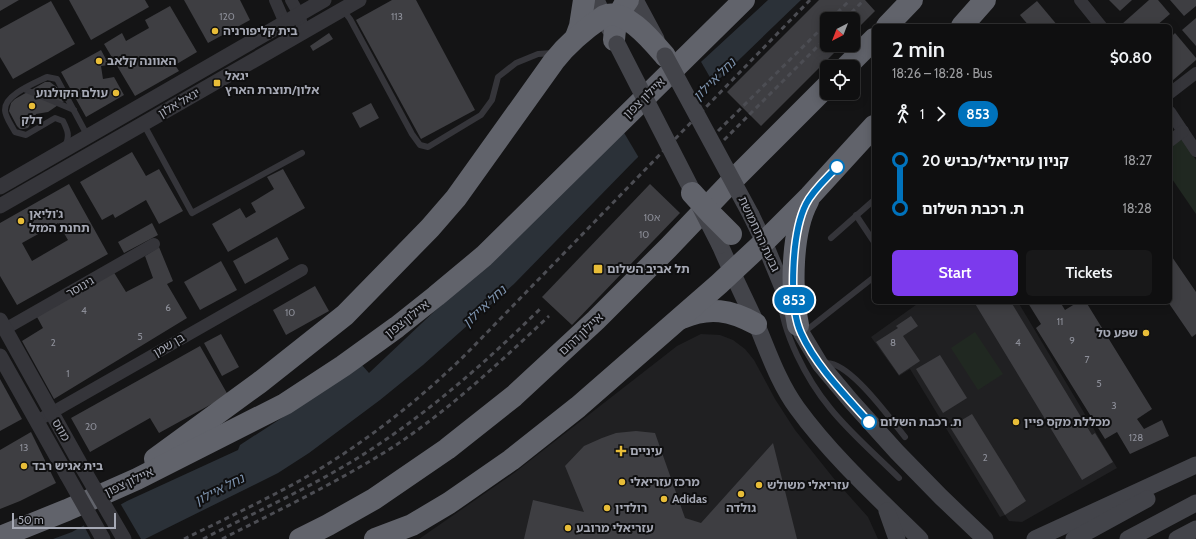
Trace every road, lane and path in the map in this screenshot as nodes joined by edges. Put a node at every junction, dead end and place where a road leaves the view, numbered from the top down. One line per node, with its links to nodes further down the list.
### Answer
1 (275, 0): 14 (street)
2 (291, 0): 13 (street)
3 (324, 0): 13 (street, יגאל אלון)
4 (359, 0): 11 (street, יגאל אלון)
5 (584, 0): 21 (highway)
6 (635, 0): 12 (main road)
7 (744, 0): 65 (highway, איילון צפון)
8 (912, 0): 15 (highway)
9 (985, 0): 16 (highway)
10 (1080, 0): 17 (street)
11 (342, 9): 18 (street, יגאל אלון); 21 (lane)
12 (621, 13): 20 (highway); 21 (highway); 22 (highway)
13 (299, 15): 14 (street, יגאל אלון); 18 (street)
14 (285, 23): 33 (street, יגאל אלון)
15 (889, 24)
16 (964, 24)
17 (1099, 24)
18 (301, 33): 30 (street, יגאל אלון)
19 (872, 41): 23 (highway)
20 (616, 42): 39 (main road, bridge)
21 (568, 44): 65 (highway)
22 (666, 56): 47 (main road, גבעת התחמושת, bridge)
23 (853, 60)
24 (1196, 73): 26 (street)
25 (24, 89): 28 (lane); 28 (lane); 35 (lane)
26 (1172, 91)
27 (820, 93): 72 (highway, איילון דרום)
28 (74, 110): 33 (lane)
29 (1172, 115): 32 (street)
30 (143, 123): 37 (lane); 42 (street, יגאל אלון)
31 (872, 128): 40 (highway)
32 (1183, 131): 34 (street); 36 (street)
33 (88, 135): 35 (street, יגאל אלון)
34 (1172, 139)
35 (62, 151): 38 (street, יגאל אלון)
36 (1196, 151)
37 (302, 153)
38 (0, 187)
39 (692, 194): 46 (highway, bridge)
40 (810, 196): 47 (highway); 56 (highway)
41 (872, 202): 43 (lane)
42 (0, 206)
43 (856, 215): 44 (lane); 45 (lane)
44 (831, 238)
45 (872, 239)
46 (725, 240): 47 (highway); 50 (main road)
47 (764, 242): 50 (highway); 51 (main road, גבעת התחמושת)
48 (154, 244): 54 (street, גינוסר)
49 (302, 270): 59 (street, בן שמן)
50 (732, 272): 53 (highway); 55 (main road)
51 (779, 278): 56 (main road, גבעת התחמושת); 64 (lane)
52 (872, 278): 56 (lane)
53 (677, 320): 55 (highway); 73 (highway)
54 (3, 324): 59 (street, מוזס)
55 (756, 324): 66 (main road)
56 (800, 330): 58 (main road, גבעת התחמושת)
57 (0, 356): 60 (street, מוזס)
58 (820, 364): 61 (lane); 76 (main road, גבעת התחמושת)
59 (51, 413): 60 (street, בן שמן); 71 (street, מוזס, bridge)
60 (37, 421): 70 (street, מוזס, bridge)
61 (905, 437)
62 (1196, 465): 77 (main road)
63 (1196, 472): 78 (main road)
64 (899, 478)
65 (112, 490): 69 (highway, איילון צפון)
66 (882, 502): 74 (main road); 75 (main road)
67 (1196, 503): 79 (main road)
68 (1196, 529): 80 (main road)
69 (0, 536)
70 (103, 539)
71 (124, 539)
72 (300, 539)
73 (375, 539)
74 (897, 539)
75 (920, 539)
76 (985, 539)
77 (1035, 539)
78 (1074, 539)
79 (1128, 539)
80 (1177, 539)

